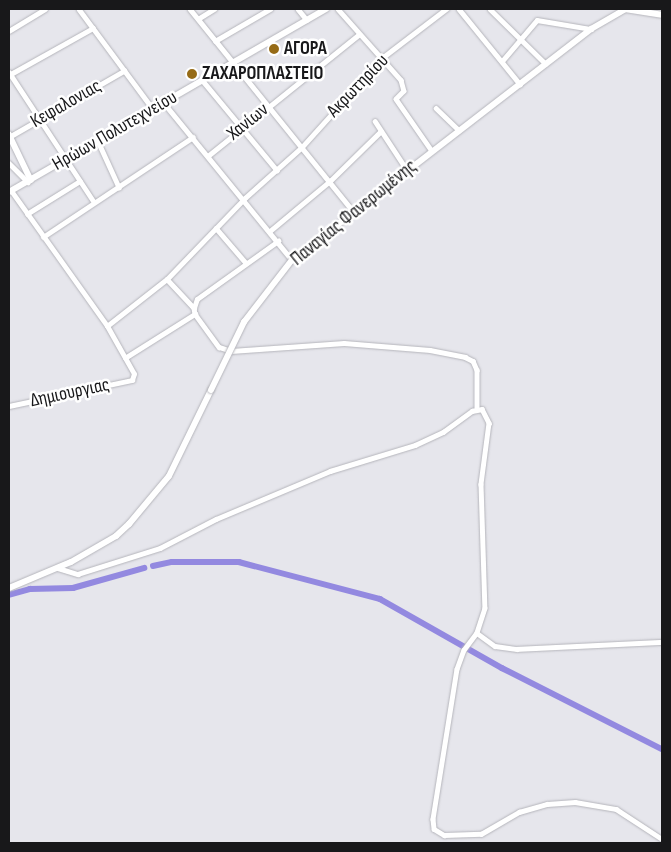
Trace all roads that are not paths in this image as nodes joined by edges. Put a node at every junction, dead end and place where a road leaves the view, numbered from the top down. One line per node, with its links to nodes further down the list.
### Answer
1 (46, 9): 12 (street)
2 (79, 9): 16 (street)
3 (190, 9): 14 (street)
4 (214, 9): 14 (street)
5 (270, 9): 21 (street)
6 (298, 9): 15 (street)
7 (326, 9): 15 (street, Ηρώων Πολυτεχνείου)
8 (338, 9): 19 (street)
9 (446, 9): 22 (street, Ακρωτηρίου)
10 (459, 9): 23 (street)
11 (490, 9): 20 (street)
12 (36, 11): 18 (street)
13 (662, 15): 17 (main road, Παναγίας Φανερωμένης)
14 (198, 19): 21 (street)
15 (307, 20): 24 (street, Ηρώων Πολυτεχνείου)
16 (93, 28): 26 (street); 27 (street)
17 (591, 30): 20 (street); 25 (main road, Παναγίας Φανερωμένης)
18 (9, 31)
19 (358, 34): 22 (street); 31 (street, Χανίων)
20 (519, 39): 23 (street); 25 (street)
21 (215, 41): 24 (street)
22 (382, 58): 42 (street, Ακρωτηρίου); 43 (street)
23 (503, 60): 29 (street)
24 (232, 63): 28 (street, Ηρώων Πολυτεχνείου); 31 (street)
25 (546, 64): 29 (main road, Παναγίας Φανερωμένης)
26 (124, 71): 33 (street); 34 (street, Κεφαλονιας)
27 (9, 74): 34 (street)
28 (202, 81): 30 (street, Ηρώων Πολυτεχνείου); 36 (street)
29 (520, 84): 37 (main road, Παναγίας Φανερωμένης)
30 (164, 103): 33 (street, Ηρώων Πολυτεχνείου); 40 (street)
31 (269, 105): 36 (street, Χανίων); 42 (street)
32 (436, 108): 37 (street)
33 (153, 109): 41 (street, Ηρώων Πολυτεχνείου)
34 (39, 119): 39 (street, Κεφαλονιας); 45 (street)
35 (375, 121): 38 (street)
36 (242, 126): 44 (street, Χανίων); 47 (street)
37 (459, 130): 43 (main road, Παναγίας Φανερωμένης)
38 (381, 131): 48 (street); 51 (street)
39 (9, 136): 49 (street)
40 (193, 137): 44 (street); 52 (street)
41 (98, 141): 45 (street, Ηρώων Πολυτεχνείου); 52 (street)
42 (302, 147): 47 (street, Ακρωτηρίου); 51 (street)
43 (432, 151): 48 (main road, Παναγίας Φανερωμένης)
44 (209, 155): 54 (street)
45 (67, 159): 49 (street, Ηρώων Πολυτεχνείου); 50 (street)
46 (9, 163): 49 (street)
47 (277, 170): 54 (street, Ακρωτηρίου)
48 (407, 170): 56 (main road, Παναγίας Φανερωμένης)
49 (29, 181): 53 (street, Ηρώων Πολυτεχνείου)
50 (80, 181): 55 (street); 57 (street)
51 (330, 181): 56 (street); 59 (street)
52 (119, 187): 55 (street)
53 (10, 192): 57 (street)
54 (245, 198): 58 (street, Ακρωτηρίου); 59 (street)
55 (94, 202): 60 (street)
56 (353, 211): 62 (main road, Παναγίας Φανερωμένης)
57 (27, 214): 60 (street)
58 (216, 228): 63 (street); 64 (street, Ακρωτηρίου)
59 (270, 231): 61 (street)
60 (43, 237): 67 (street)
61 (278, 241): 62 (street); 63 (street)
62 (292, 260): 71 (main road, Παναγίας Φανερωμένης, bridge)
63 (246, 263): 65 (street)
64 (167, 279): 65 (street); 67 (street, Ακρωτηρίου)
65 (194, 308): 66 (street)
66 (195, 314): 68 (street); 70 (street)
67 (107, 326): 68 (street)
68 (125, 358): 69 (street, Δημιουργιας)
69 (9, 406)
70 (477, 409): 71 (street); 73 (street)
71 (58, 568): 72 (main road, Παναγίας Φανερωμένης)
72 (9, 588)
73 (478, 633): 74 (street); 75 (street)
74 (662, 642)
75 (662, 839)

